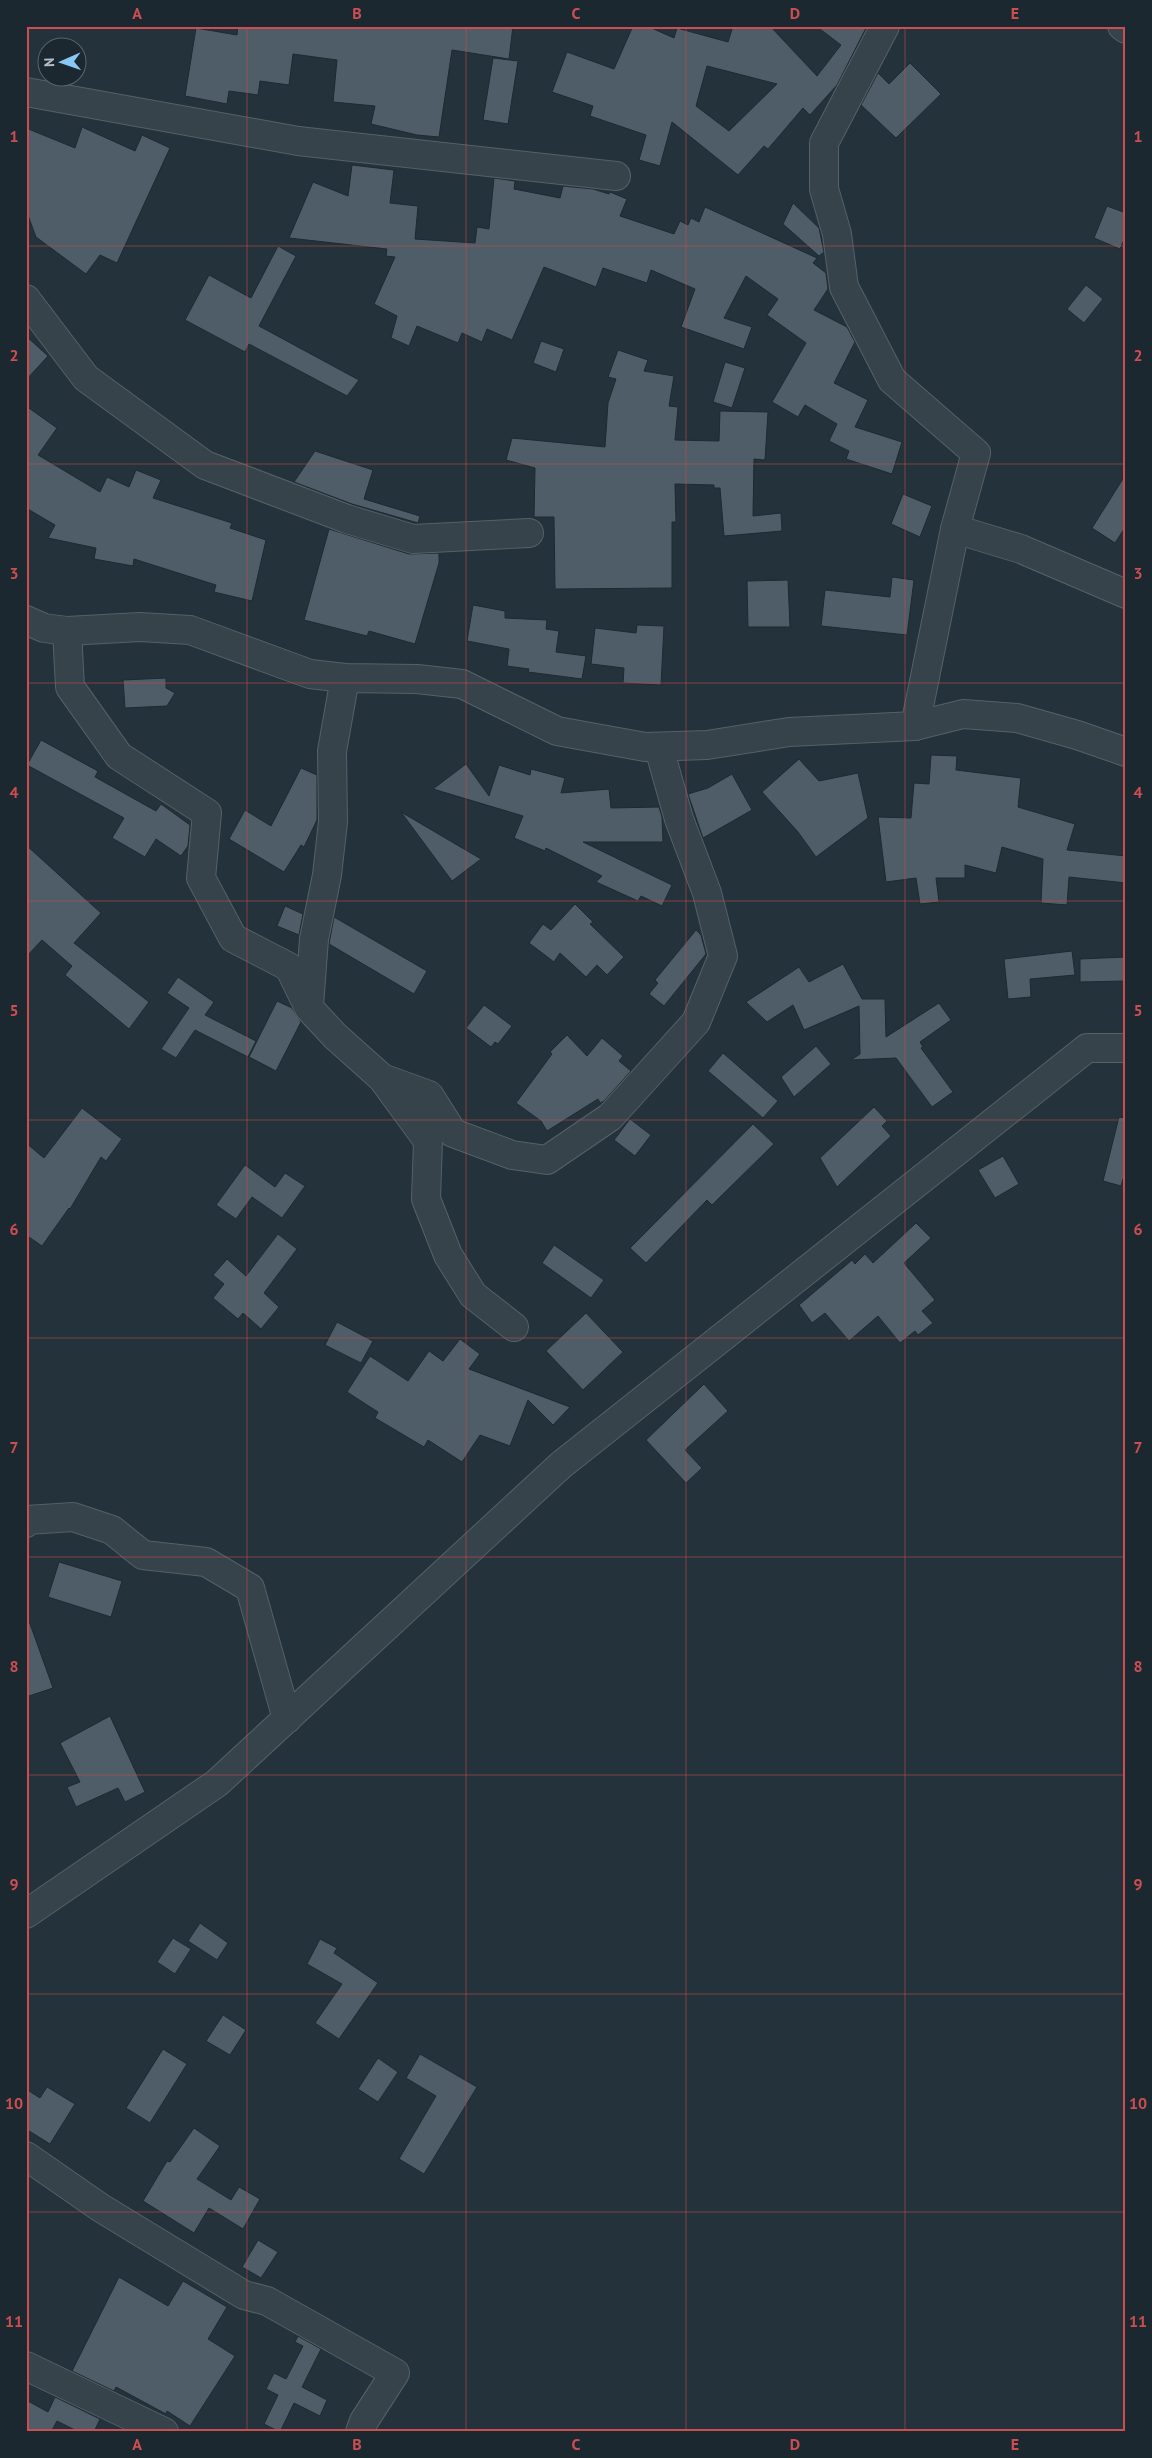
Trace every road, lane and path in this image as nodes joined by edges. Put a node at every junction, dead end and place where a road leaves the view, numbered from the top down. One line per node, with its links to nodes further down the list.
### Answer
1 (885, 26): 7 (street)
2 (1122, 26): 3 (street)
3 (1126, 30)
4 (26, 92): 5 (street)
5 (616, 176)
6 (26, 299): 8 (street)
7 (955, 529): 9 (street); 13 (street)
8 (529, 533)
9 (1126, 594)
10 (26, 620): 11 (street)
11 (67, 631): 12 (street); 16 (street)
12 (345, 678): 14 (street); 16 (street)
13 (915, 726): 14 (street); 15 (street)
14 (659, 748): 18 (street)
15 (1126, 752)
16 (308, 1008): 18 (street)
17 (1126, 1048): 21 (street)
18 (382, 1078): 19 (street)
19 (514, 1327)
20 (26, 1523): 21 (street)
21 (287, 1719): 22 (street)
22 (26, 1914)
23 (26, 2156): 26 (street)
24 (26, 2366): 25 (street)
25 (164, 2432)
26 (360, 2432)

